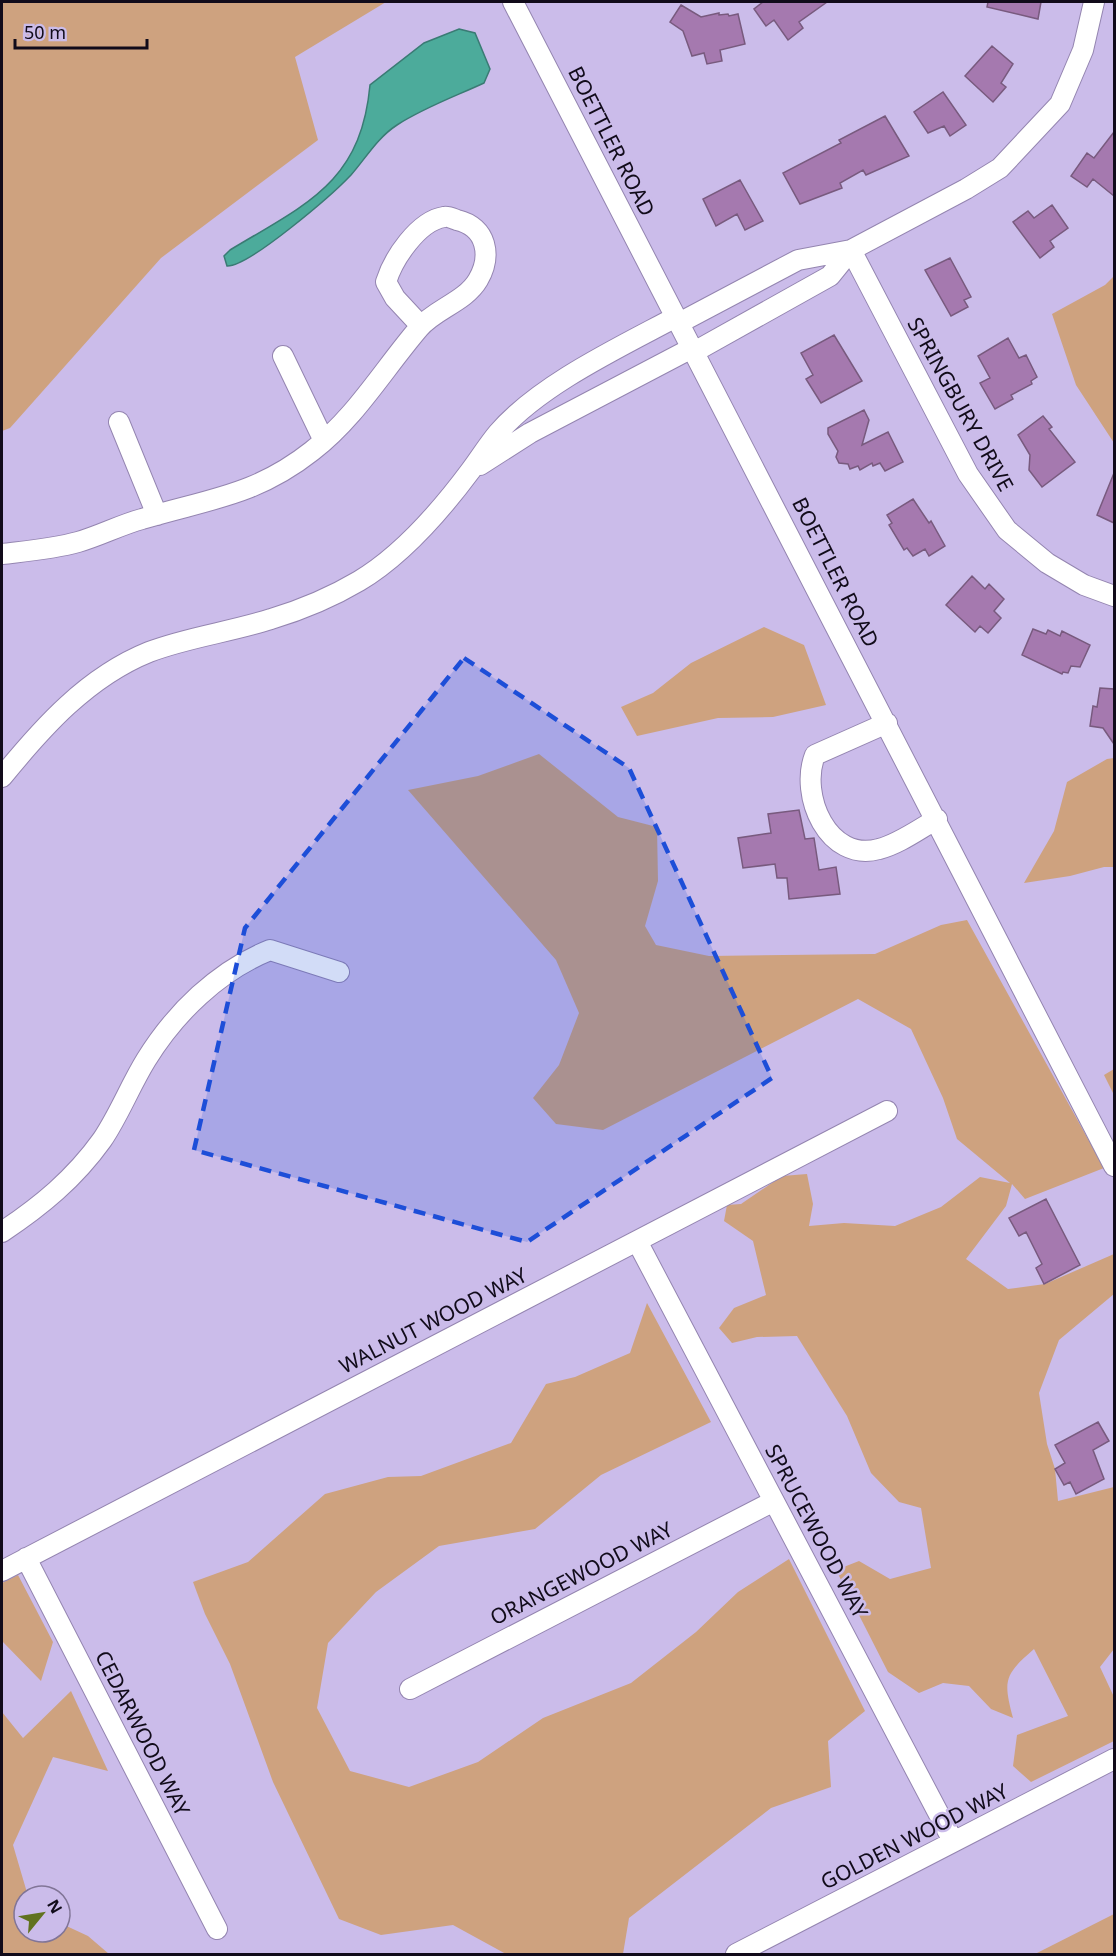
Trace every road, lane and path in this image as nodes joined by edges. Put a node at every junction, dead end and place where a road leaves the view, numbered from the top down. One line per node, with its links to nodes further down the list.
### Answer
1 (513, 2): 4 (street, BOETTLER ROAD)
2 (1094, 2): 3 (street)
3 (851, 250): 4 (street); 6 (street); 13 (street, SPRINGBURY DRIVE)
4 (677, 320): 6 (street, BOETTLER ROAD); 10 (street)
5 (421, 326): 5 (street); 9 (street)
6 (693, 350): 10 (street); 14 (street, BOETTLER ROAD)
7 (283, 356): 9 (street)
8 (119, 422): 11 (street)
9 (324, 441): 11 (street)
10 (470, 471): 15 (street)
11 (157, 515): 12 (street)
12 (2, 554)
13 (1114, 596)
14 (887, 723): 16 (street, BOETTLER ROAD); 16 (street)
15 (2, 777)
16 (937, 819): 19 (street, BOETTLER ROAD)
17 (339, 972): 20 (street)
18 (887, 1111): 21 (street, WALNUT WOOD WAY)
19 (1114, 1166)
20 (2, 1232)
21 (638, 1243): 22 (street, SPRUCEWOOD WAY); 23 (street, WALNUT WOOD WAY)
22 (774, 1501): 25 (street, ORANGEWOOD WAY); 27 (street, SPRUCEWOOD WAY)
23 (26, 1558): 24 (street, WALNUT WOOD WAY); 28 (street, CEDARWOOD WAY)
24 (2, 1571)
25 (410, 1689)
26 (1114, 1760): 27 (street, GOLDEN WOOD WAY)
27 (953, 1841): 29 (street, GOLDEN WOOD WAY)
28 (217, 1929)
29 (736, 1954)

